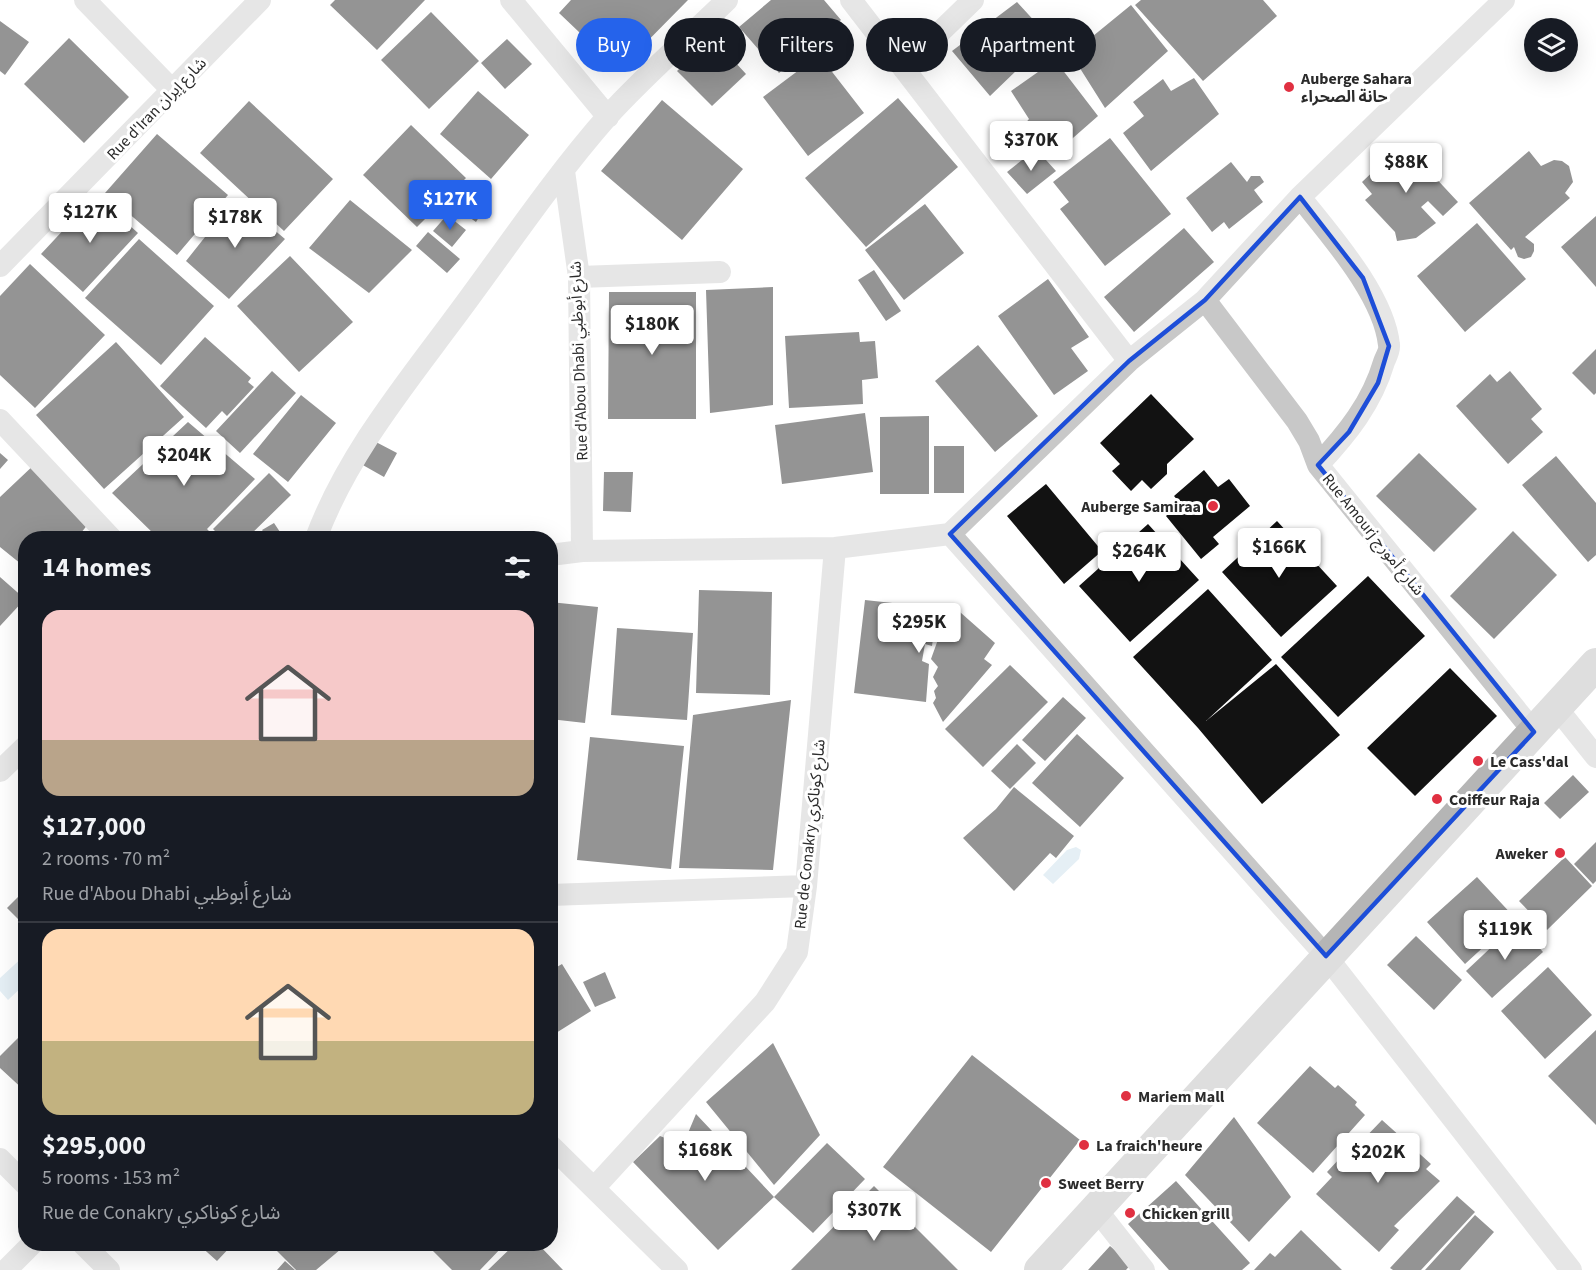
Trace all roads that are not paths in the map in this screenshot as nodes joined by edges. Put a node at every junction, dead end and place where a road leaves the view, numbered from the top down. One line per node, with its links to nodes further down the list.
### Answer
1 (85, 0): 11 (street)
2 (260, 0): 11 (street, Rue d'Iran شارع إيران)
3 (511, 0): 12 (street)
4 (727, 0): 12 (street)
5 (851, 0): 8 (street)
6 (973, 0): 9 (street)
7 (1504, 0): 14 (street)
8 (866, 20)
9 (948, 24)
10 (906, 72): 19 (street)
11 (173, 91): 15 (street, Rue d'Iran شارع إيران)
12 (608, 117): 13 (street)
13 (564, 171): 17 (street, Rue d'Abou Dhabi شارع أبوظبي); 23 (street)
14 (1300, 197): 18 (street); 21 (street)
15 (0, 266)
16 (720, 272): 17 (street)
17 (579, 277): 26 (street, Rue d'Abou Dhabi شارع أبوظبي)
18 (1205, 300): 19 (street); 21 (street, Rue Amourj شارع أمورج)
19 (1129, 361): 24 (street)
20 (0, 420): 22 (street)
21 (1318, 465): 30 (street, Rue Amourj شارع أمورج)
22 (104, 531)
23 (319, 531)
24 (950, 534): 25 (street); 36 (street)
25 (835, 548): 26 (street); 34 (street, Rue de Conakry شارع كوناكري)
26 (582, 551): 27 (street)
27 (558, 554)
28 (1596, 664): 29 (main road)
29 (1556, 707): 30 (main road); 32 (street)
30 (1534, 732): 36 (main road)
31 (18, 754): 33 (street)
32 (1596, 757)
33 (0, 771)
34 (806, 886): 35 (street); 40 (street, Rue de Conakry شارع كوناكري)
35 (558, 895)
36 (1326, 956): 41 (main road); 49 (street)
37 (558, 1153): 40 (street)
38 (0, 1159): 39 (street)
39 (18, 1177)
40 (594, 1188): 46 (street)
41 (1096, 1209): 47 (main road); 48 (street)
42 (25, 1251): 44 (street)
43 (90, 1251): 45 (street)
44 (6, 1270)
45 (109, 1270)
46 (677, 1270)
47 (1040, 1270)
48 (1144, 1270)
49 (1571, 1270)

